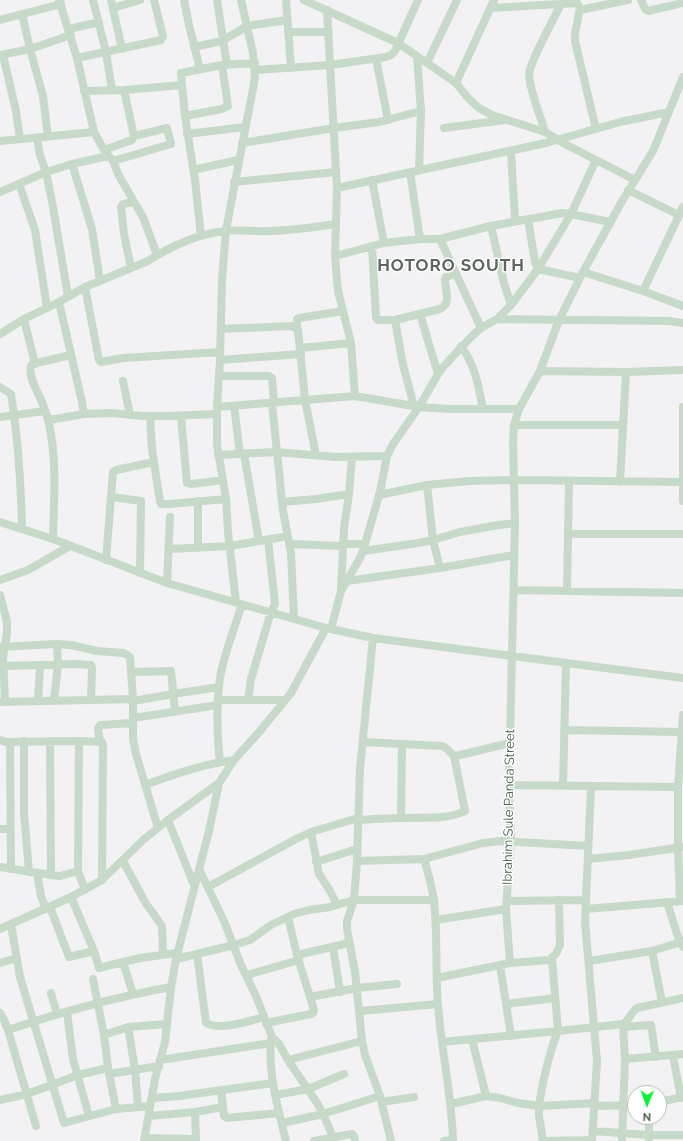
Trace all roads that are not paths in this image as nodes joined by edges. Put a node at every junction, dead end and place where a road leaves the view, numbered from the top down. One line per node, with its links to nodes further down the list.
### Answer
1 (94, 0): 23 (street)
2 (140, 0): 15 (street)
3 (154, 0): 32 (street)
4 (184, 0): 30 (street)
5 (217, 0): 28 (street)
6 (241, 0): 24 (street)
7 (286, 0): 22 (street)
8 (304, 0): 18 (street)
9 (418, 0): 29 (street)
10 (457, 0): 38 (street)
11 (628, 0): 19 (street)
12 (641, 0): 14 (street)
13 (60, 2): 20 (street); 25 (street)
14 (683, 3)
15 (112, 4): 32 (street)
16 (492, 4): 17 (street); 45 (street)
17 (562, 4): 19 (street); 60 (street)
18 (327, 10): 27 (street); 29 (street)
19 (580, 10): 58 (street)
20 (22, 14): 21 (street); 31 (street)
21 (0, 20)
22 (287, 20): 24 (street); 26 (street)
23 (99, 22): 25 (street); 33 (street)
24 (247, 26): 28 (street); 41 (street)
25 (70, 32): 31 (street); 36 (street)
26 (288, 32): 27 (street); 42 (street)
27 (328, 32): 40 (street)
28 (222, 41): 30 (street); 39 (street)
29 (398, 43): 35 (street); 37 (street)
30 (194, 47): 43 (street)
31 (30, 49): 34 (street); 63 (street)
32 (122, 49): 33 (street)
33 (106, 52): 36 (street); 47 (street)
34 (1, 55): 65 (street)
35 (417, 56): 38 (street); 50 (street)
36 (77, 58): 49 (street)
37 (376, 59): 40 (street); 53 (street)
38 (427, 63): 45 (street)
39 (225, 65): 41 (street); 43 (street); 52 (street)
40 (330, 65): 42 (street); 56 (street)
41 (255, 67): 42 (street); 55 (street)
42 (291, 68)
43 (200, 69): 46 (street)
44 (682, 81): 51 (street, Ibrahim Sule Panda Street)
45 (456, 83): 54 (street)
46 (182, 85): 48 (street); 52 (street)
47 (112, 90): 48 (street); 49 (street)
48 (124, 90): 62 (street)
49 (84, 91): 59 (street)
50 (421, 111): 53 (street); 75 (street)
51 (669, 112): 58 (street); 80 (street, Ibrahim Sule Panda Street)
52 (185, 116): 61 (street)
53 (388, 120): 56 (street)
54 (506, 120): 57 (street); 60 (street)
55 (245, 127): 61 (street); 68 (street)
56 (334, 128): 68 (street); 77 (street)
57 (444, 128)
58 (596, 128): 66 (street)
59 (94, 132): 63 (street); 70 (street)
60 (544, 132): 66 (street)
61 (187, 134): 74 (street)
62 (134, 136): 70 (street); 70 (street)
63 (48, 137): 64 (street)
64 (37, 138): 65 (street); 76 (street)
65 (20, 139): 67 (street)
66 (558, 139): 69 (street); 72 (street)
67 (0, 141)
68 (242, 143): 71 (street)
69 (511, 151): 75 (street); 90 (street)
70 (108, 156): 73 (street); 86 (street)
71 (238, 160): 74 (street); 81 (street)
72 (596, 160): 80 (street); 88 (street)
73 (72, 164): 76 (street); 106 (street)
74 (193, 170): 95 (street)
75 (419, 170): 78 (street)
76 (46, 172): 82 (street); 109 (street)
77 (336, 172): 81 (street); 83 (street)
78 (410, 172): 79 (street); 96 (street)
79 (372, 180): 83 (street); 98 (street)
80 (635, 180): 84 (street, Ibrahim Sule Panda Street)
81 (234, 182): 94 (street)
82 (19, 184): 85 (street); 113 (street)
83 (337, 188): 92 (street)
84 (628, 190): 87 (street); 91 (street, Ibrahim Sule Panda Street)
85 (0, 192)
86 (134, 202): 100 (street); 102 (street)
87 (681, 211): 108 (street)
88 (571, 214): 89 (street); 91 (street); 103 (street)
89 (528, 219): 90 (street); 103 (street)
90 (515, 221): 93 (street)
91 (610, 222): 105 (street, Ibrahim Sule Panda Street)
92 (336, 224): 94 (street); 101 (street)
93 (491, 226): 97 (street); 111 (street)
94 (226, 230): 95 (street); 123 (street)
95 (201, 236): 100 (street)
96 (420, 238): 97 (street); 98 (street)
97 (440, 239): 104 (street)
98 (384, 243): 99 (street)
99 (372, 246): 101 (street); 118 (street)
100 (157, 255): 102 (street)
101 (335, 256): 114 (street)
102 (131, 268): 106 (street)
103 (538, 269): 105 (street); 111 (street)
104 (456, 274): 115 (street); 122 (street)
105 (581, 275): 108 (street); 119 (street, Ibrahim Sule Panda Street)
106 (100, 281): 107 (street)
107 (85, 287): 109 (street); 129 (street)
108 (643, 291): 112 (street)
109 (68, 296): 110 (street)
110 (60, 302): 113 (street); 128 (street)
111 (511, 305): 117 (street)
112 (683, 306)
113 (48, 308): 116 (street)
114 (343, 312): 121 (street); 125 (street)
115 (420, 314): 118 (street); 134 (street)
116 (24, 319): 124 (street); 130 (street)
117 (497, 319): 119 (street); 122 (street)
118 (395, 320): 142 (street)
119 (559, 320): 120 (street); 132 (street, Ibrahim Sule Panda Street)
120 (683, 323)
121 (297, 328): 123 (street); 127 (street)
122 (481, 328): 126 (street)
123 (221, 329): 129 (street)
124 (0, 334)
125 (351, 343): 127 (street); 138 (street)
126 (461, 346): 134 (street); 144 (street)
127 (300, 351): 129 (street); 139 (street)
128 (71, 355): 130 (street); 148 (street)
129 (220, 356): 135 (street)
130 (35, 364): 146 (street)
131 (683, 370): 133 (street)
132 (540, 371): 133 (street); 145 (street, Ibrahim Sule Panda Street)
133 (626, 372): 156 (street)
134 (438, 374): 142 (street)
135 (219, 376): 140 (street); 147 (street)
136 (123, 381): 150 (street)
137 (0, 387): 149 (street)
138 (356, 396): 139 (street); 142 (street)
139 (305, 400): 140 (street); 160 (street)
140 (273, 403): 141 (street); 158 (street)
141 (234, 406): 147 (street); 159 (street)
142 (416, 406): 144 (street); 162 (street)
143 (683, 407): 157 (street)
144 (483, 409): 145 (street)
145 (519, 409): 155 (street, Ibrahim Sule Panda Street)
146 (46, 411): 149 (street); 154 (street)
147 (217, 411): 152 (street); 161 (street)
148 (84, 414): 150 (street); 154 (street)
149 (14, 415): 153 (street); 181 (street)
150 (130, 415): 151 (street)
151 (150, 416): 152 (street); 164 (street)
152 (181, 416): 165 (street)
153 (0, 417)
154 (49, 420): 184 (street)
155 (514, 425): 156 (street); 166 (street, Ibrahim Sule Panda Street)
156 (623, 425): 168 (street)
157 (683, 429): 169 (street)
158 (276, 452): 159 (street); 160 (street); 177 (street)
159 (242, 454): 161 (street); 185 (street)
160 (316, 455): 163 (street)
161 (218, 456): 165 (street)
162 (387, 456): 163 (street); 172 (street)
163 (352, 457): 171 (street)
164 (154, 462): 173 (street); 175 (street)
165 (223, 480): 174 (street)
166 (514, 480): 167 (street); 170 (street); 180 (street, Ibrahim Sule Panda Street)
167 (569, 481): 168 (street); 182 (street)
168 (620, 482): 169 (street)
169 (683, 482): 176 (street)
170 (428, 485): 172 (street); 187 (street)
171 (349, 494): 177 (street); 188 (street)
172 (379, 495): 192 (street)
173 (112, 497): 195 (street); 197 (street)
174 (226, 499): 175 (street); 190 (street)
175 (198, 501): 191 (street)
176 (683, 501)
177 (282, 502): 186 (street)
178 (170, 517): 193 (street)
179 (0, 522): 181 (street)
180 (515, 523): 187 (street); 194 (street, Ibrahim Sule Panda Street)
181 (22, 528): 184 (street)
182 (568, 534): 183 (street); 203 (street)
183 (683, 534)
184 (53, 539): 189 (street)
185 (264, 540): 186 (street); 190 (street); 207 (street)
186 (289, 540): 188 (street); 208 (street)
187 (433, 540): 192 (street); 196 (street)
188 (343, 545): 192 (street); 201 (street)
189 (70, 546): 195 (street); 198 (street)
190 (230, 546): 191 (street); 206 (street)
191 (198, 548): 193 (street)
192 (364, 548): 199 (street)
193 (169, 549): 200 (street)
194 (514, 555): 196 (street); 202 (street, Ibrahim Sule Panda Street)
195 (106, 560): 197 (street)
196 (440, 568): 199 (street)
197 (140, 573): 200 (street)
198 (0, 580)
199 (347, 581): 201 (street)
200 (166, 583): 206 (street)
201 (341, 590): 209 (street)
202 (514, 590): 203 (street); 213 (street, Ibrahim Sule Panda Street)
203 (567, 591): 204 (street)
204 (683, 594)
205 (0, 595): 212 (street)
206 (239, 603): 207 (street); 220 (street)
207 (271, 612): 208 (street); 225 (street)
208 (294, 619): 209 (street)
209 (328, 629): 210 (street); 226 (street)
210 (373, 638): 213 (street); 241 (street)
211 (57, 644): 212 (street); 215 (street); 218 (street)
212 (2, 647): 216 (street)
213 (513, 657): 214 (street); 242 (street, Ibrahim Sule Panda Street)
214 (566, 663): 219 (street); 233 (street)
215 (58, 665): 217 (street); 222 (street); 223 (street)
216 (3, 666): 217 (street); 228 (street)
217 (40, 666): 227 (street)
218 (131, 672): 221 (street); 224 (street)
219 (683, 678)
220 (219, 687): 221 (street); 229 (street)
221 (173, 694): 224 (street); 230 (street)
222 (54, 700): 223 (street); 227 (street)
223 (91, 700): 224 (street)
224 (133, 700): 232 (street)
225 (248, 700): 226 (street); 229 (street)
226 (285, 700): 245 (street)
227 (38, 701): 228 (street)
228 (2, 702)
229 (218, 702): 230 (street); 246 (street)
230 (175, 711): 232 (street)
231 (683, 715): 234 (street)
232 (133, 720): 240 (street); 248 (street)
233 (565, 730): 234 (street); 250 (street)
234 (682, 732): 252 (street)
235 (0, 740): 239 (street)
236 (24, 741): 237 (street); 239 (street); 273 (street)
237 (50, 741): 238 (street); 274 (street)
238 (79, 741): 240 (street); 272 (street)
239 (10, 742): 258 (street)
240 (100, 742): 275 (street)
241 (363, 742): 243 (street); 254 (street)
242 (510, 743): 244 (street); 249 (street, Ibrahim Sule Panda Street)
243 (402, 744): 244 (street); 253 (street)
244 (454, 756): 253 (street)
245 (234, 760): 246 (street); 247 (street)
246 (220, 762): 248 (street)
247 (219, 783): 255 (street); 271 (street)
248 (145, 785): 256 (street)
249 (509, 785): 250 (street); 260 (street, Ibrahim Sule Panda Street)
250 (563, 786): 251 (street)
251 (591, 787): 252 (street); 261 (street)
252 (678, 787): 262 (street)
253 (401, 818): 254 (street)
254 (358, 819): 259 (street); 263 (street)
255 (168, 820): 256 (street); 276 (street)
256 (158, 828): 266 (street)
257 (0, 829): 258 (street)
258 (10, 829): 270 (street)
259 (311, 832): 268 (street); 277 (street)
260 (511, 841): 261 (street); 264 (street); 287 (street, Ibrahim Sule Panda Street)
261 (588, 846): 265 (street)
262 (680, 847): 265 (street); 284 (street)
263 (357, 849): 267 (street); 268 (street)
264 (424, 859): 267 (street); 281 (street)
265 (588, 859): 283 (street)
266 (123, 861): 275 (street); 301 (street)
267 (357, 861): 280 (street)
268 (316, 862): 286 (street)
269 (0, 867): 270 (street)
270 (11, 869): 273 (street)
271 (199, 869): 276 (street); 277 (street)
272 (78, 871): 274 (street); 278 (street)
273 (33, 872): 274 (street); 288 (street)
274 (51, 875)
275 (102, 880): 278 (street)
276 (194, 884): 302 (street)
277 (208, 887): 295 (street)
278 (85, 890): 279 (street)
279 (71, 897): 288 (street); 298 (street)
280 (354, 900): 281 (street); 286 (street); 294 (street)
281 (434, 900): 291 (street)
282 (559, 900): 283 (street); 287 (street); 305 (street)
283 (586, 900): 289 (street)
284 (682, 901): 285 (street)
285 (667, 902): 289 (street); 296 (street)
286 (337, 905): 290 (street)
287 (506, 905): 291 (street); 308 (street, Ibrahim Sule Panda Street)
288 (48, 908): 292 (street); 298 (street)
289 (586, 909): 306 (street)
290 (288, 917): 295 (street); 304 (street)
291 (436, 920): 312 (street)
292 (11, 925): 293 (street); 303 (street)
293 (0, 929)
294 (349, 943): 297 (street); 316 (street)
295 (234, 945): 300 (street); 311 (street)
296 (682, 945): 299 (street)
297 (333, 947): 304 (street); 317 (street)
298 (94, 951): 307 (street)
299 (652, 951): 306 (street); 323 (street)
300 (197, 954): 302 (street); 331 (street)
301 (163, 955): 302 (street); 307 (street)
302 (177, 956): 315 (street)
303 (17, 958): 309 (street); 332 (street)
304 (298, 958): 311 (street); 320 (street)
305 (552, 958): 308 (street); 321 (street)
306 (589, 961): 335 (street)
307 (123, 962): 319 (street)
308 (510, 963): 310 (street)
309 (0, 964)
310 (500, 965): 312 (street); 326 (street)
311 (247, 975): 331 (street)
312 (437, 978): 325 (street)
313 (93, 979): 324 (street)
314 (397, 984): 316 (street)
315 (171, 987): 319 (street); 333 (street)
316 (357, 988): 317 (street); 327 (street)
317 (340, 992): 320 (street)
318 (51, 993): 330 (street)
319 (133, 994): 324 (street)
320 (310, 997): 331 (street)
321 (555, 998): 326 (street); 337 (street)
322 (683, 998): 323 (street)
323 (662, 1002): 334 (street)
324 (98, 1003): 328 (street); 339 (street)
325 (438, 1004): 327 (street); 344 (street)
326 (506, 1004): 340 (street)
327 (360, 1011): 343 (street)
328 (66, 1012): 330 (street); 354 (street)
329 (0, 1013): 338 (street)
330 (57, 1014): 332 (street)
331 (265, 1020): 342 (street)
332 (33, 1021): 338 (street); 356 (street)
333 (167, 1024): 336 (street); 350 (street)
334 (623, 1025): 335 (street); 347 (street); 348 (street)
335 (594, 1026): 337 (street); 371 (street)
336 (128, 1027): 339 (street); 351 (street)
337 (558, 1031): 340 (street); 372 (street)
338 (5, 1032): 359 (street)
339 (104, 1035): 352 (street)
340 (511, 1036): 341 (street)
341 (472, 1039): 344 (street); 361 (street)
342 (271, 1040): 349 (street); 350 (street); 355 (street)
343 (362, 1041): 349 (street); 364 (street)
344 (442, 1042): 368 (street)
345 (683, 1054): 346 (street)
346 (673, 1056): 347 (street); 363 (street)
347 (656, 1057): 348 (street)
348 (625, 1059): 369 (street)
349 (288, 1060): 357 (street)
350 (159, 1063): 351 (street); 367 (street)
351 (134, 1069): 352 (street); 373 (street)
352 (109, 1071): 354 (street); 375 (street)
353 (344, 1074): 357 (street)
354 (78, 1075): 356 (street); 379 (street)
355 (273, 1083): 358 (street); 360 (street)
356 (52, 1084): 359 (street); 379 (street)
357 (308, 1089): 360 (street); 378 (street)
358 (221, 1090): 367 (street); 374 (street)
359 (27, 1094): 365 (street); 383 (street)
360 (275, 1095): 377 (street)
361 (486, 1096): 368 (street); 372 (street)
362 (414, 1097): 364 (street)
363 (682, 1098): 366 (street)
364 (381, 1099): 378 (street); 396 (street)
365 (0, 1100)
366 (667, 1101)
367 (151, 1102): 373 (street); 380 (street)
368 (451, 1104): 392 (street)
369 (624, 1104): 370 (street); 371 (street); 386 (street)
370 (627, 1104)
371 (594, 1105): 372 (street); 384 (street)
372 (540, 1106): 398 (street)
373 (138, 1107): 375 (street)
374 (223, 1108): 376 (street); 377 (street)
375 (116, 1109): 379 (street)
376 (195, 1112): 380 (street); 391 (street)
377 (279, 1113): 381 (street)
378 (323, 1114): 381 (street); 390 (street)
379 (89, 1116)
380 (149, 1116): 389 (street)
381 (282, 1123): 393 (street)
382 (649, 1125): 387 (street)
383 (36, 1126)
384 (593, 1131): 386 (street); 399 (street)
385 (683, 1136): 388 (street)
386 (623, 1137): 387 (street)
387 (649, 1138): 388 (street)
388 (674, 1138)
389 (145, 1139): 391 (street)
390 (329, 1139): 394 (street); 395 (street)
391 (196, 1140)
392 (453, 1140): 397 (street)
393 (286, 1141)
394 (314, 1141)
395 (355, 1141)
396 (391, 1141)
397 (444, 1141)
398 (542, 1141): 399 (street)
399 (592, 1141)

